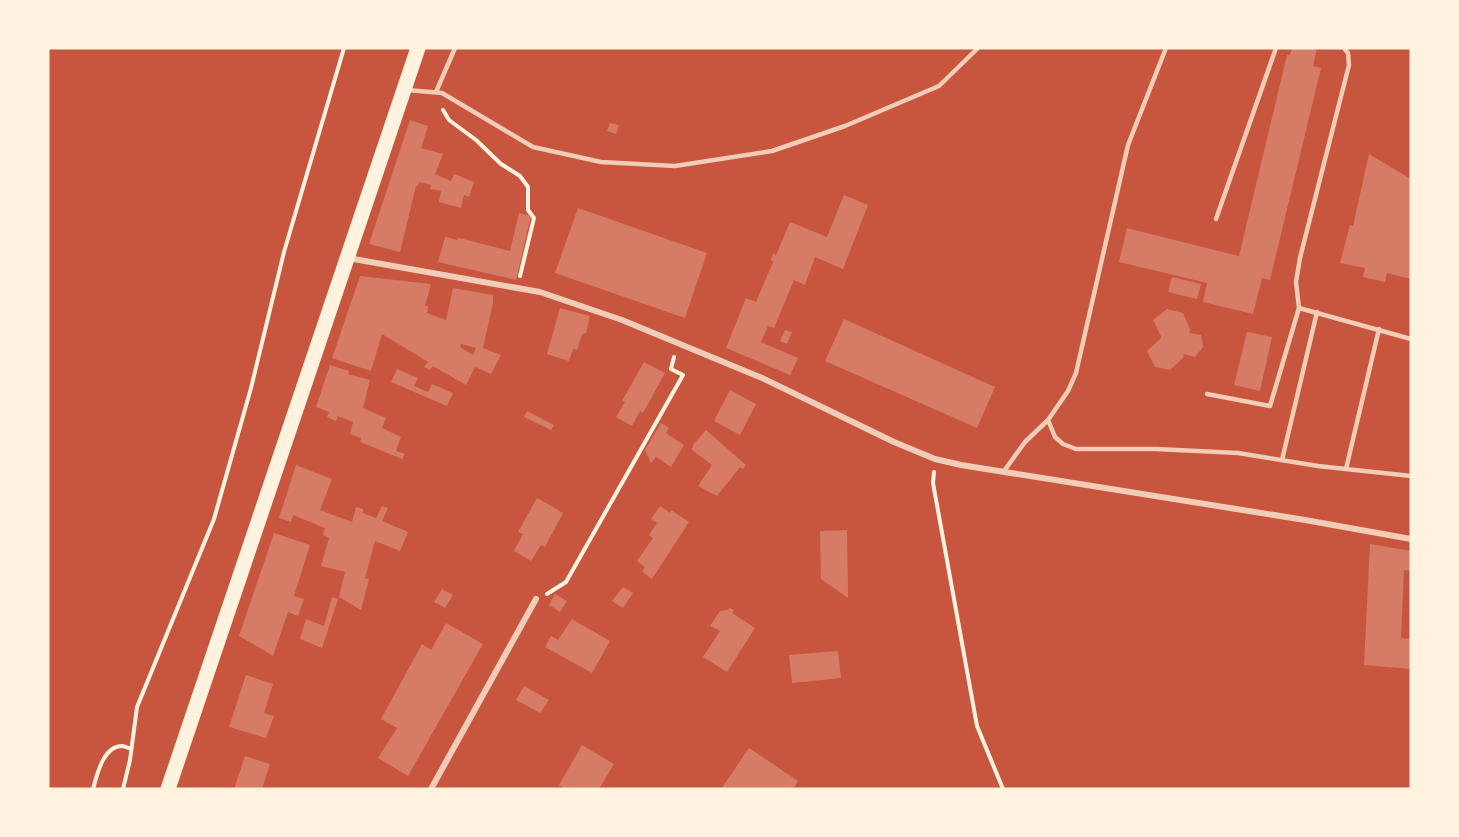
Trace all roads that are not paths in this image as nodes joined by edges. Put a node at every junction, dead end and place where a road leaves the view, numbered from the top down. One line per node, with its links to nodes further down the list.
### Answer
1 (418, 48): 7 (main road)
2 (455, 48): 8 (lane)
3 (978, 48): 8 (lane)
4 (1166, 48): 16 (lane)
5 (1276, 48): 9 (lane)
6 (1344, 48): 11 (lane)
7 (404, 90): 8 (lane); 10 (main road)
8 (439, 92)
9 (1216, 219)
10 (348, 258): 19 (street); 23 (main road)
11 (1299, 308): 12 (lane); 15 (lane)
12 (1317, 312): 13 (lane); 17 (lane)
13 (1379, 329): 14 (lane); 18 (lane)
14 (1411, 339)
15 (1207, 394)
16 (1048, 420): 17 (lane); 19 (lane)
17 (1282, 460): 18 (lane)
18 (1346, 469): 20 (lane)
19 (1004, 471): 21 (street)
20 (1411, 476)
21 (1411, 539)
22 (536, 598): 24 (street)
23 (168, 789)
24 (431, 789)

